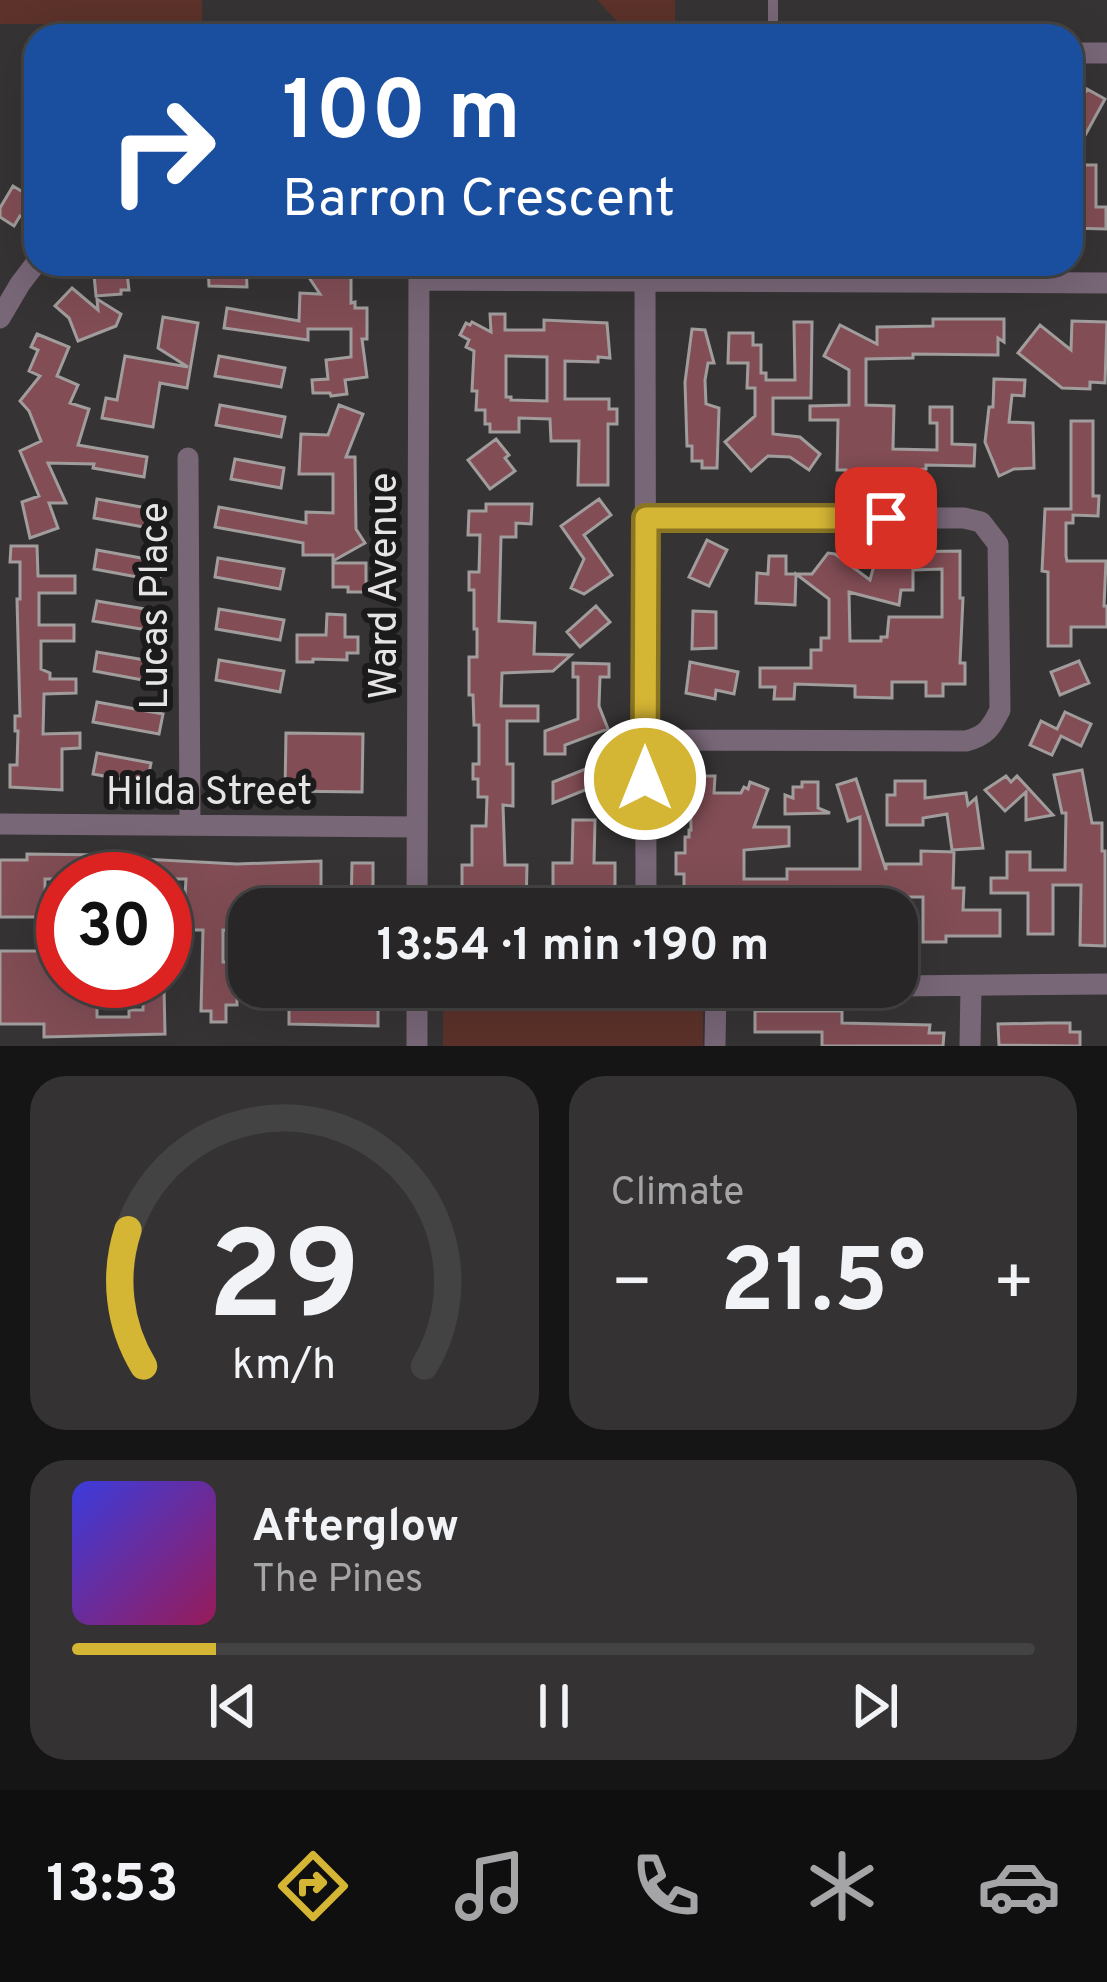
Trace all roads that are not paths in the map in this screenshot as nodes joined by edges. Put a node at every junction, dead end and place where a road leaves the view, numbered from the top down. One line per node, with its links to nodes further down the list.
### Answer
1 (0, 271): 7 (street)
2 (26, 276): 7 (street)
3 (419, 276): 14 (street, Ward Avenue)
4 (519, 276): 5 (street)
5 (645, 281): 6 (street); 10 (street)
6 (1107, 283)
7 (20, 284): 8 (street)
8 (0, 318)
9 (188, 458): 13 (street, Lucas Place)
10 (646, 518): 11 (street); 11 (street)
11 (645, 740): 16 (street)
12 (0, 824): 13 (street, Hilda Street)
13 (190, 826): 14 (street, Hilda Street)
14 (417, 826): 15 (street, Ward Avenue)
15 (417, 888)
16 (646, 888)
17 (1107, 984): 19 (street)
18 (918, 986): 19 (street)
19 (971, 987): 24 (street)
20 (417, 1008): 22 (street)
21 (716, 1008): 23 (street)
22 (417, 1046)
23 (716, 1046)
24 (970, 1046)

